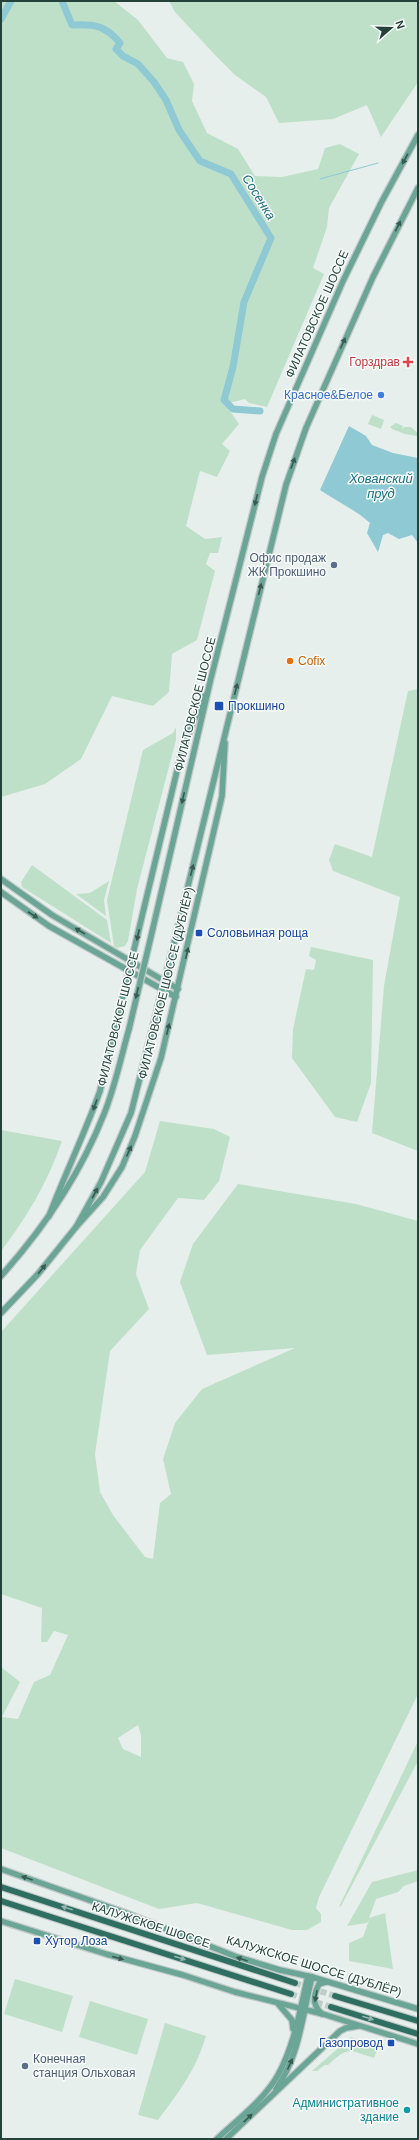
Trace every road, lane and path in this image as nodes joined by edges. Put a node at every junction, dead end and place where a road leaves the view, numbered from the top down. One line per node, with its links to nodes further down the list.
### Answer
1 (418, 135): 3 (main road, ФИЛАТОВСКОЕ ШОССЕ, one-way to 3)
2 (418, 188): 4 (main road, one-way to 2)
3 (211, 678): 7 (main road, one-way to 7); 11 (main road, ФИЛАТОВСКОЕ ШОССЕ, one-way to 11, bridge)
4 (227, 726): 9 (main road, ФИЛАТОВСКОЕ ШОССЕ (ДУБЛЁР), one-way to 4); 12 (main road, one-way to 4, bridge)
5 (1, 879): 7 (main road, one-way to 5)
6 (1, 892): 8 (main road, one-way to 8)
7 (132, 962): 8 (main road); 9 (main road)
8 (130, 972): 10 (main road); 11 (main road, one-way to 11)
9 (178, 989): 10 (main road, ФИЛАТОВСКОЕ ШОССЕ (ДУБЛЁР))
10 (176, 997): 12 (main road, ФИЛАТОВСКОЕ ШОССЕ (ДУБЛЁР), one-way to 10)
11 (49, 1216): 13 (main road, ФИЛАТОВСКОЕ ШОССЕ)
12 (76, 1227): 14 (main road, one-way to 12)
13 (1, 1276)
14 (1, 1313)
15 (1, 1870): 19 (main road, КАЛУЖСКОЕ ШОССЕ (ДУБЛЁР), one-way to 15)
16 (1, 1887): 21 (highway, КАЛУЖСКОЕ ШОССЕ, one-way to 16)
17 (1, 1901): 22 (highway, КАЛУЖСКОЕ ШОССЕ, one-way to 22)
18 (1, 1921): 24 (main road, one-way to 24)
19 (310, 1976): 20 (main road, КАЛУЖСКОЕ ШОССЕ (ДУБЛЁР)); 27 (main road)
20 (329, 1982): 26 (main road, КАЛУЖСКОЕ ШОССЕ (ДУБЛЁР)); 28 (main road, one-way to 28)
21 (295, 1983)
22 (291, 1994)
23 (335, 1996): 30 (highway)
24 (279, 2004): 27 (main road); 33 (main road)
25 (331, 2007): 32 (highway, one-way to 32)
26 (418, 2009)
27 (303, 2010): 28 (main road); 29 (main road)
28 (323, 2014): 31 (main road)
29 (301, 2019): 33 (main road); 35 (main road, one-way to 29)
30 (418, 2021)
31 (362, 2026): 34 (main road); 35 (main road)
32 (418, 2034)
33 (293, 2037): 36 (main road)
34 (418, 2044)
35 (270, 2097): 37 (main road, one-way to 35)
36 (217, 2139)
37 (226, 2139)

